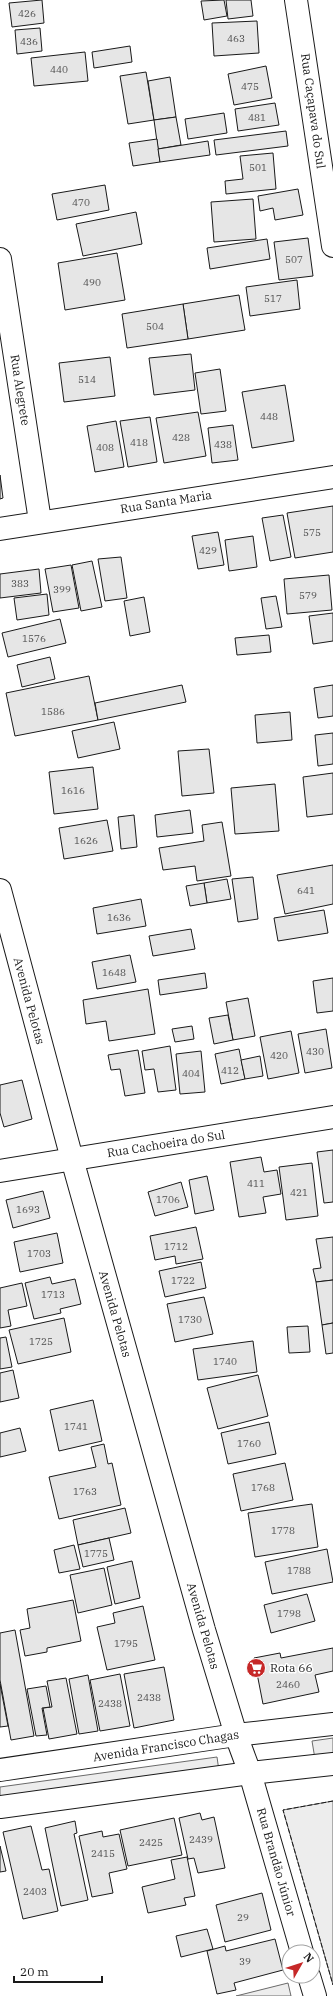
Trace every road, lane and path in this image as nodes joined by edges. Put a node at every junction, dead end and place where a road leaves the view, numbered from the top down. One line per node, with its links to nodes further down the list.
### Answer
1 (296, 0): 2 (street, Rua Caçapava do Sul)
2 (333, 246)
3 (0, 260): 5 (street, Rua Alegrete)
4 (333, 477): 5 (street, Rua Santa Maria)
5 (40, 521): 6 (street, Rua Santa Maria)
6 (0, 529)
7 (0, 890): 8 (street, Avenida Pelotas)
8 (4, 928): 10 (street, Avenida Pelotas)
9 (333, 1117): 10 (street, Rua Cachoeira do Sul)
10 (72, 1159): 11 (street, Rua Cachoeira do Sul); 13 (street, Avenida Pelotas)
11 (0, 1171)
12 (333, 1724): 13 (street, Avenida Francisco Chagas)
13 (236, 1736): 15 (street, Avenida Francisco Chagas); 16 (street, Avenida Pelotas)
14 (333, 1764): 16 (street)
15 (0, 1770)
16 (250, 1773): 17 (street); 18 (street, Rua Brandão Júnior)
17 (0, 1807)
18 (300, 1944)
19 (311, 1984): 20 (street)
20 (315, 1996)

